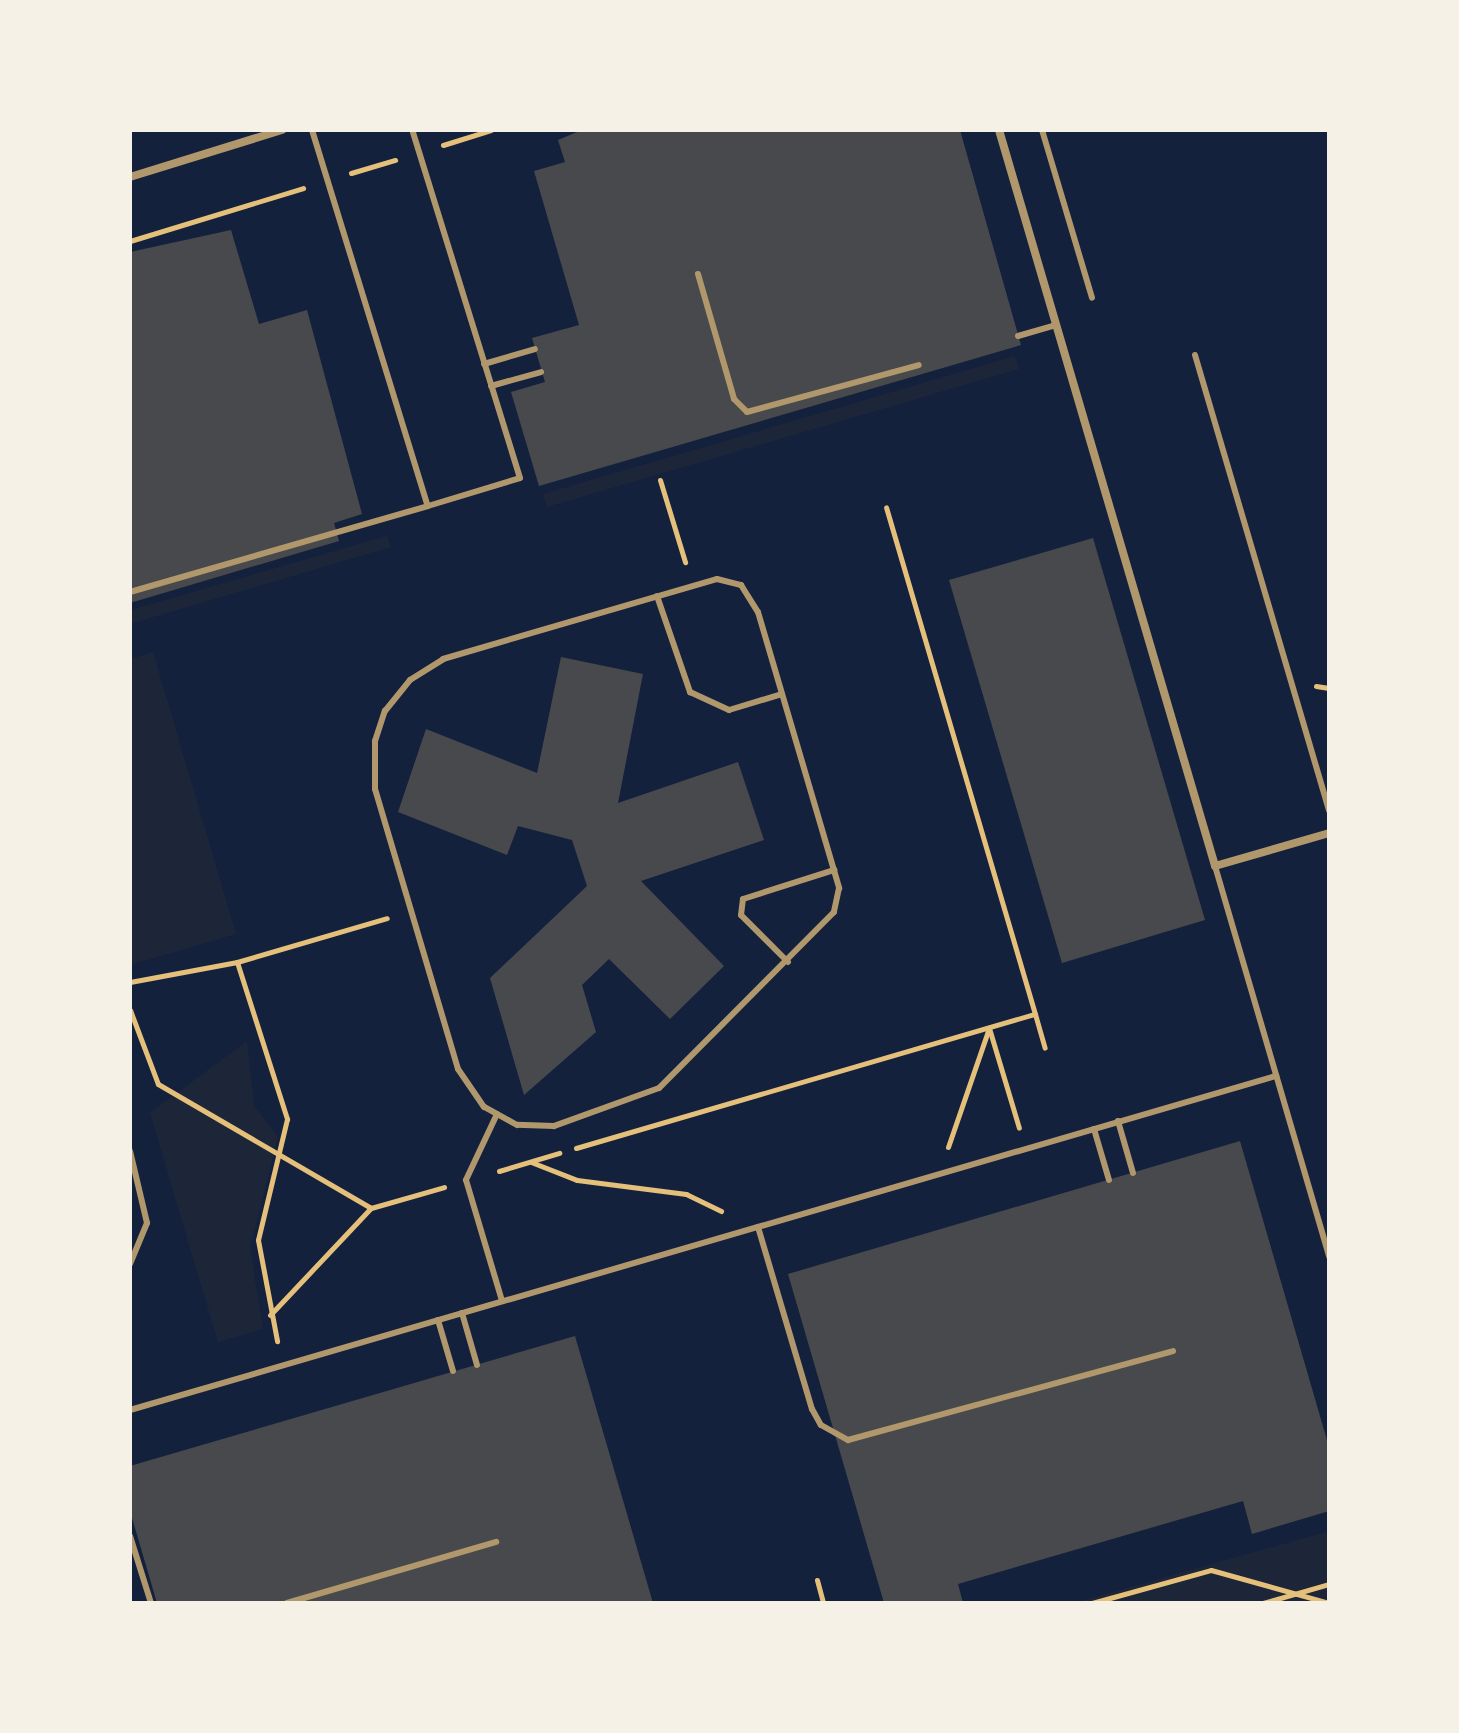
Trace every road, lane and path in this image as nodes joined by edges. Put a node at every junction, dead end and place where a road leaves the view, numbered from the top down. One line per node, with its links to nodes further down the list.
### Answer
1 (282, 130): 6 (street)
2 (312, 130): 18 (lane)
3 (412, 130): 13 (lane)
4 (999, 130): 9 (street)
5 (1042, 130): 8 (lane)
6 (130, 177)
7 (698, 274): 14 (lane)
8 (1092, 298)
9 (1056, 325): 10 (lane); 25 (street)
10 (1018, 336)
11 (535, 349): 13 (lane)
12 (1195, 355): 23 (lane)
13 (484, 364): 16 (lane)
14 (919, 365)
15 (541, 372): 16 (lane)
16 (491, 386): 18 (lane)
17 (660, 480): 19 (path)
18 (428, 506): 20 (lane)
19 (692, 586): 21 (lane); 22 (lane)
20 (130, 592)
21 (657, 596): 22 (lane); 27 (lane)
22 (782, 694): 26 (lane)
23 (1329, 811)
24 (1329, 833): 25 (street)
25 (1215, 866): 34 (lane)
26 (834, 870): 29 (lane); 29 (lane)
27 (411, 911): 28 (path); 35 (lane)
28 (237, 962): 30 (path); 40 (path)
29 (788, 962): 35 (lane)
30 (130, 982)
31 (130, 1010): 40 (path)
32 (1035, 1014): 33 (path)
33 (1045, 1048)
34 (1276, 1076): 36 (lane); 46 (lane)
35 (497, 1114): 48 (lane)
36 (1118, 1121): 37 (lane); 42 (lane)
37 (1094, 1129): 38 (lane); 44 (lane)
38 (1025, 1148): 43 (lane); 43 (path)
39 (130, 1151): 47 (lane)
40 (281, 1156): 50 (path); 50 (path)
41 (530, 1162): 45 (path)
42 (1133, 1173)
43 (939, 1174): 45 (lane)
44 (1109, 1180)
45 (755, 1228): 48 (lane); 52 (lane)
46 (1329, 1257)
47 (130, 1264)
48 (502, 1301): 49 (lane)
49 (462, 1313): 51 (lane); 54 (lane)
50 (270, 1315): 53 (path)
51 (438, 1320): 53 (lane); 55 (lane)
52 (1173, 1351)
53 (284, 1365): 56 (lane)
54 (477, 1365)
55 (453, 1371)
56 (130, 1410)
57 (130, 1536): 62 (lane)
58 (496, 1542): 63 (lane)
59 (817, 1580): 64 (path)
60 (1329, 1584): 61 (path)
61 (1297, 1593): 65 (path); 66 (path); 67 (path)
62 (151, 1603)
63 (287, 1603)
64 (823, 1603)
65 (1092, 1603)
66 (1263, 1603)
67 (1329, 1603)

